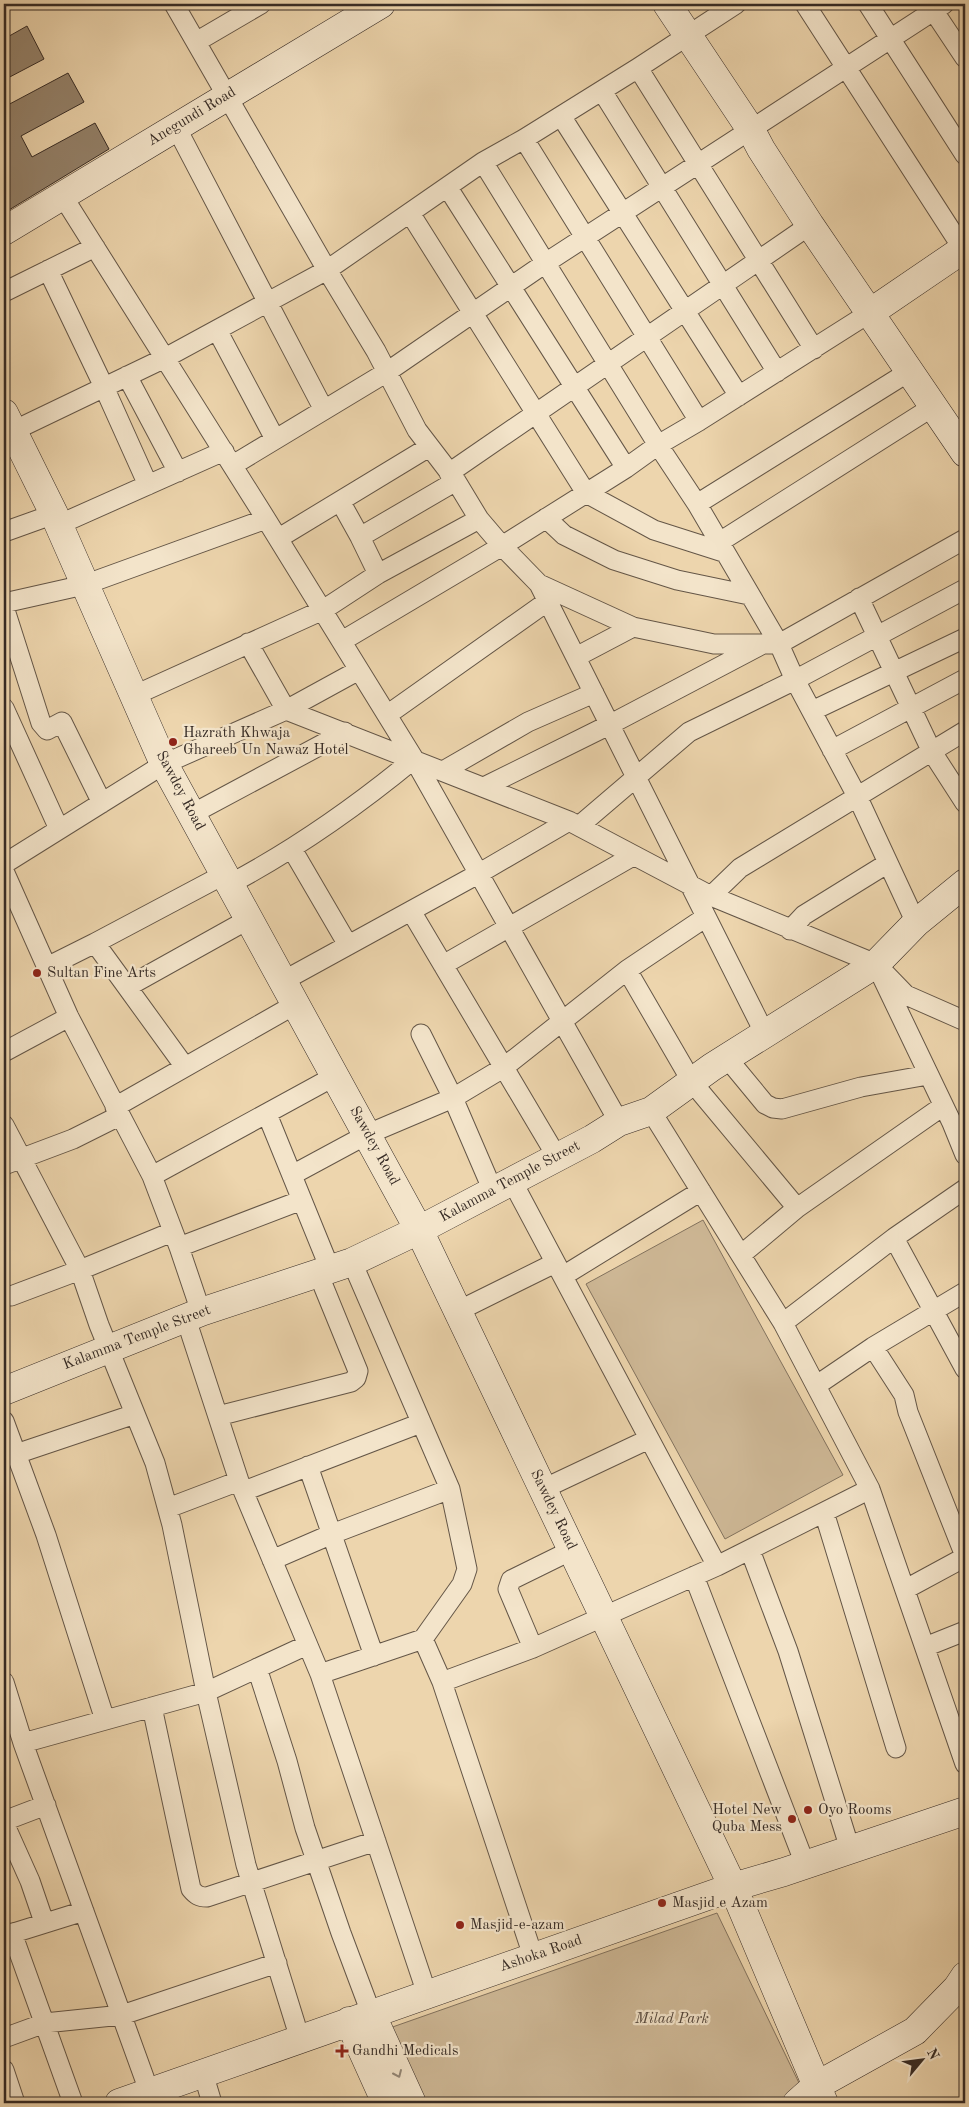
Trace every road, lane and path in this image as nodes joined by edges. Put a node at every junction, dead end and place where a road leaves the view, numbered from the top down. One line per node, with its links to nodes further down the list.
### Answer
1 (174, 4): 11 (street)
2 (261, 4): 11 (street)
3 (667, 4): 9 (street)
4 (736, 4): 9 (street)
5 (805, 4): 14 (street)
6 (868, 4): 10 (street)
7 (935, 6): 10 (street); 12 (street)
8 (367, 7): 16 (street, Anegundi Road)
9 (687, 36): 13 (street); 19 (street)
10 (890, 39): 14 (street); 21 (street)
11 (196, 42): 16 (street)
12 (965, 58)
13 (638, 68): 15 (street); 23 (street)
14 (846, 68): 19 (street); 33 (street)
15 (602, 91): 17 (street); 24 (street)
16 (227, 96): 18 (street, Anegundi Road); 37 (street)
17 (562, 116): 20 (street); 28 (street)
18 (176, 126): 26 (street, Anegundi Road); 41 (street)
19 (751, 130): 23 (street); 29 (street)
20 (524, 139): 22 (street); 31 (street)
21 (965, 155)
22 (484, 162): 25 (street); 35 (street)
23 (698, 164): 24 (street); 34 (street)
24 (662, 187): 28 (street); 38 (street)
25 (448, 188): 27 (street); 39 (street)
26 (62, 195): 30 (street, Anegundi Road); 32 (street)
27 (410, 213): 37 (street); 44 (street)
28 (623, 213): 31 (street); 42 (street)
29 (810, 225): 34 (street); 43 (street)
30 (4, 230)
31 (585, 237): 35 (street); 46 (street)
32 (95, 247): 36 (street); 48 (street)
33 (965, 250): 43 (street)
34 (758, 260): 38 (street); 47 (street)
35 (547, 262): 39 (street); 49 (street)
36 (48, 270): 40 (street); 54 (street)
37 (327, 270): 41 (street); 51 (street)
38 (723, 285): 42 (street); 52 (street)
39 (511, 287): 44 (street); 55 (street)
40 (4, 292)
41 (267, 302): 45 (street); 58 (street)
42 (685, 311): 46 (street); 56 (street)
43 (871, 312): 47 (street); 50 (street)
44 (473, 313): 51 (street); 59 (street)
45 (217, 330): 48 (street); 62 (street)
46 (647, 337): 49 (street); 60 (street)
47 (814, 349): 52 (street)
48 (165, 358): 53 (street); 66 (street)
49 (608, 364): 55 (street); 63 (street)
50 (910, 371): 57 (street); 73 (street)
51 (387, 372): 58 (street); 64 (street)
52 (777, 372): 56 (street)
53 (127, 376): 54 (street); 68 (street)
54 (104, 387): 61 (street); 70 (street)
55 (574, 387): 59 (street); 67 (street)
56 (739, 396): 60 (street)
57 (934, 406): 65 (street); 83 (street)
58 (324, 410): 62 (street)
59 (536, 414): 69 (street); 71 (street)
60 (699, 421): 63 (street)
61 (9, 422): 77 (street, Sawdey Road)
62 (276, 439): 66 (street)
63 (658, 445): 67 (street); 73 (street)
64 (429, 447): 69 (street); 72 (street)
65 (965, 453)
66 (228, 458): 68 (street); 75 (street)
67 (626, 468): 71 (street)
68 (178, 472): 70 (street)
69 (453, 477): 76 (street); 79 (street)
70 (148, 485): 77 (street)
71 (586, 493): 74 (street); 83 (street)
72 (340, 501): 79 (street); 80 (street)
73 (697, 504): 83 (street)
74 (546, 518): 82 (street); 88 (street)
75 (266, 519): 80 (street); 86 (street)
76 (479, 519): 82 (street); 84 (street)
77 (56, 520): 78 (street); 86 (street, Sawdey Road)
78 (4, 532)
79 (360, 537): 84 (street)
80 (278, 538): 92 (street)
81 (965, 539): 89 (street)
82 (502, 546): 85 (street); 96 (street)
83 (721, 548): 88 (street)
84 (378, 574): 92 (street)
85 (539, 584): 90 (street); 93 (street)
86 (84, 585): 91 (street); 105 (street, Sawdey Road)
87 (965, 589): 94 (street)
88 (749, 595): 98 (street)
89 (859, 598): 94 (street); 98 (street)
90 (548, 601): 99 (street); 110 (street)
91 (4, 605): 122 (street)
92 (323, 610): 96 (street); 97 (street)
93 (633, 626): 98 (street); 99 (street)
94 (876, 636): 101 (street); 103 (street)
95 (965, 638): 101 (street)
96 (342, 641): 100 (street)
97 (248, 643): 105 (street); 108 (street)
98 (771, 644): 103 (street); 111 (street)
99 (576, 656): 104 (street)
100 (360, 670): 108 (street); 110 (street)
101 (894, 673): 107 (street); 109 (street)
102 (965, 679): 107 (street)
103 (795, 680): 109 (street); 119 (street)
104 (594, 693): 111 (street); 118 (street)
105 (134, 696): 117 (street, Sawdey Road)
106 (4, 708): 126 (street)
107 (911, 708): 114 (street); 115 (street)
108 (286, 710): 112 (street); 117 (street)
109 (812, 711): 114 (street)
110 (387, 715): 116 (street)
111 (609, 725): 119 (street); 120 (street)
112 (345, 732): 116 (street); 124 (street)
113 (965, 732): 115 (street)
114 (832, 750): 121 (street)
115 (932, 752): 121 (street); 123 (street)
116 (414, 759): 118 (street); 127 (street); 132 (street)
117 (164, 764): 122 (street); 124 (street, Sawdey Road)
118 (443, 770): 120 (street)
119 (636, 778): 125 (street); 135 (street)
120 (484, 787): 125 (street)
121 (858, 798): 129 (street); 136 (street)
122 (102, 803): 126 (street)
123 (965, 803)
124 (192, 814): 133 (street, Sawdey Road)
125 (574, 823): 128 (street); 132 (street)
126 (59, 829): 130 (street)
127 (292, 849): 133 (street); 144 (street)
128 (633, 856): 135 (street); 141 (street)
129 (888, 863): 140 (street); 142 (street)
130 (4, 864)
131 (4, 871): 147 (street)
132 (478, 874): 137 (street); 141 (street)
133 (227, 879): 139 (street, Sawdey Road); 143 (street)
134 (965, 883): 140 (street, Kalamma Temple Street)
135 (690, 886): 136 (street); 138 (street)
136 (711, 896): 142 (street)
137 (411, 911): 144 (street); 146 (street)
138 (706, 917): 148 (street); 155 (street)
139 (249, 919): 149 (street); 150 (street, Sawdey Road)
140 (916, 923): 145 (street, Kalamma Temple Street)
141 (509, 927): 146 (street); 153 (street)
142 (790, 930): 145 (street)
143 (95, 943): 147 (street); 149 (street)
144 (348, 945): 150 (street)
145 (876, 964): 152 (street); 155 (street, Kalamma Temple Street); 160 (street)
146 (443, 965): 159 (street)
147 (47, 967): 151 (street)
148 (627, 970): 153 (street); 162 (street)
149 (128, 987): 158 (street)
150 (289, 992): 158 (street); 161 (street, Sawdey Road)
151 (69, 1017): 156 (street); 165 (street)
152 (964, 1018)
153 (563, 1023): 159 (street); 169 (street)
154 (421, 1034): 163 (street)
155 (765, 1034): 157 (street, Kalamma Temple Street)
156 (4, 1052)
157 (727, 1058): 160 (street); 162 (street, Kalamma Temple Street)
158 (186, 1067): 165 (street)
159 (503, 1068): 163 (street); 173 (street)
160 (928, 1075): 164 (street)
161 (335, 1076): 167 (street); 171 (street, Sawdey Road)
162 (692, 1082): 166 (street, Kalamma Temple Street); 181 (street)
163 (453, 1098): 171 (street); 177 (street)
164 (943, 1106): 168 (street); 181 (street)
165 (117, 1111): 174 (street); 176 (street)
166 (651, 1111): 169 (street, Kalamma Temple Street); 179 (street)
167 (266, 1114): 175 (street); 176 (street)
168 (959, 1119): 172 (street)
169 (620, 1122): 173 (street, Kalamma Temple Street)
170 (4, 1125): 174 (street)
171 (368, 1134): 175 (street); 182 (street, Sawdey Road)
172 (965, 1155)
173 (557, 1157): 177 (street, Kalamma Temple Street)
174 (12, 1162): 187 (street)
175 (292, 1175): 180 (street)
176 (152, 1176): 184 (street)
177 (502, 1186): 182 (street, Kalamma Temple Street); 188 (street)
178 (965, 1189): 183 (street)
179 (701, 1191): 185 (street); 188 (street)
180 (302, 1200): 184 (street); 186 (street)
181 (796, 1208): 185 (street)
182 (419, 1230): 186 (street, Kalamma Temple Street); 192 (street, Sawdey Road)
183 (894, 1238): 191 (street); 194 (street)
184 (175, 1240): 187 (street); 193 (street)
185 (742, 1254): 194 (street)
186 (333, 1268): 193 (street, Kalamma Temple Street); 201 (street); 203 (street)
187 (80, 1270): 190 (street); 196 (street)
188 (559, 1270): 192 (street); 204 (street)
189 (965, 1292): 191 (street)
190 (11, 1296)
191 (933, 1310): 195 (street); 197 (street)
192 (458, 1311): 209 (street, Sawdey Road)
193 (194, 1316): 196 (street, Kalamma Temple Street); 201 (street)
194 (783, 1323): 198 (street)
195 (873, 1348): 198 (street); 216 (street)
196 (110, 1349): 199 (street, Kalamma Temple Street); 200 (street)
197 (965, 1369)
198 (817, 1385): 210 (street)
199 (4, 1391)
200 (135, 1414): 205 (street); 211 (street)
201 (218, 1416): 207 (street)
202 (4, 1421): 205 (street)
203 (422, 1423): 206 (street); 208 (street)
204 (649, 1439): 209 (street); 218 (street)
205 (16, 1454): 235 (street)
206 (308, 1466): 207 (street); 213 (street)
207 (241, 1486): 211 (street); 217 (street)
208 (450, 1488): 213 (street); 223 (street)
209 (543, 1489): 214 (street, Sawdey Road)
210 (870, 1489): 212 (street); 220 (street)
211 (168, 1508): 232 (street)
212 (824, 1512): 215 (street); 237 (street)
213 (332, 1534): 217 (street); 227 (street)
214 (572, 1550): 221 (street, Sawdey Road); 226 (street)
215 (750, 1550): 218 (street); 243 (street)
216 (965, 1556): 220 (street)
217 (272, 1560): 224 (street)
218 (717, 1566): 219 (street)
219 (694, 1576): 221 (street); 245 (street)
220 (906, 1589): 225 (street)
221 (604, 1616): 226 (street); 247 (street, Sawdey Road)
222 (965, 1631): 225 (street)
223 (423, 1639): 227 (street); 231 (street)
224 (307, 1645): 228 (street); 229 (street)
225 (925, 1647): 234 (street)
226 (533, 1648): 231 (street)
227 (374, 1656): 229 (street)
228 (257, 1668): 232 (street); 244 (street)
229 (320, 1674): 242 (street)
230 (4, 1682): 236 (street)
231 (442, 1682): 251 (street)
232 (206, 1692): 233 (street); 246 (street)
233 (152, 1706): 235 (street); 246 (street)
234 (957, 1714): 238 (street)
235 (105, 1720): 236 (street)
236 (16, 1739): 239 (street)
237 (896, 1748)
238 (965, 1764)
239 (46, 1805): 241 (street); 248 (street)
240 (965, 1811): 243 (street, Ashoka Road)
241 (4, 1822): 249 (street)
242 (376, 1841): 244 (street); 254 (street)
243 (850, 1850): 245 (street, Ashoka Road)
244 (316, 1862): 246 (street); 256 (street)
245 (805, 1864): 247 (street, Ashoka Road)
246 (252, 1884): 252 (street)
247 (733, 1887): 251 (street, Ashoka Road); 263 (street, Sawdey Road)
248 (84, 1911): 249 (street); 255 (street)
249 (44, 1922): 250 (street)
250 (8, 1934): 257 (street)
251 (533, 1956): 254 (street, Ashoka Road)
252 (276, 1963): 255 (street); 259 (street)
253 (965, 1976): 263 (street)
254 (428, 1994): 256 (street, Ashoka Road)
255 (122, 2015): 257 (street); 262 (street)
256 (360, 2017): 259 (street, Ashoka Road); 268 (street); 269 (street, one-way to 269)
257 (45, 2023): 258 (street); 265 (street)
258 (4, 2038)
259 (300, 2039): 261 (street, Ashoka Road)
260 (4, 2070): 264 (street)
261 (203, 2073): 262 (street, Ashoka Road); 267 (street)
262 (152, 2098): 266 (street, Ashoka Road)
263 (812, 2098)
264 (15, 2103)
265 (73, 2103)
266 (119, 2103)
267 (212, 2103)
268 (386, 2103)
269 (412, 2103)

